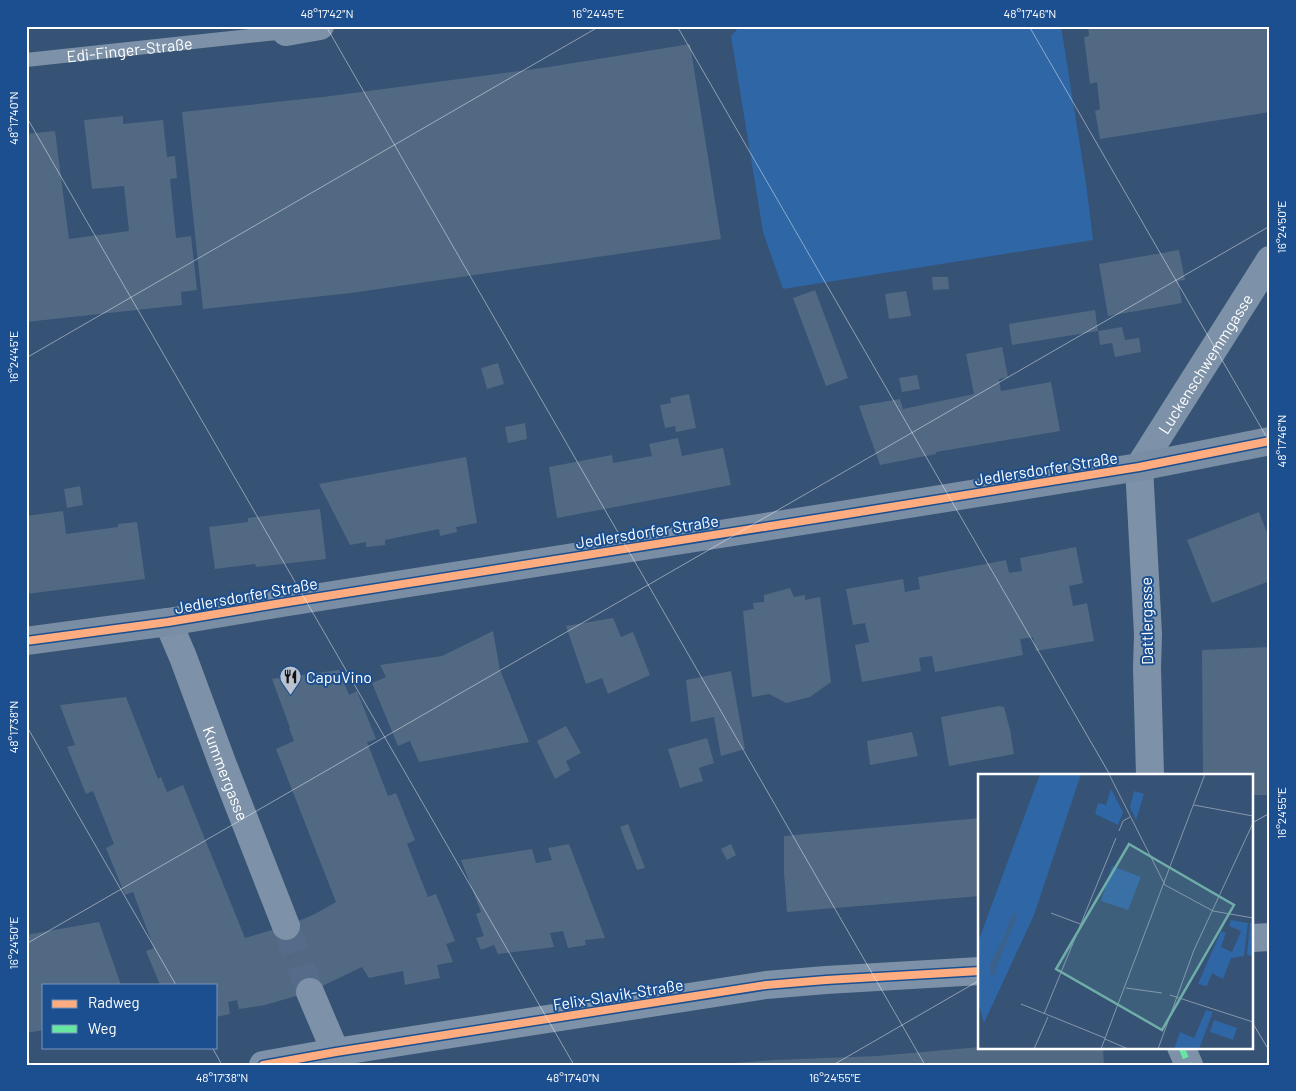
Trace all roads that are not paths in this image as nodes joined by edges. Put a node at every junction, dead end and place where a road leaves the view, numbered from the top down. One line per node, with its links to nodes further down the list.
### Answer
1 (320, 26): 2 (street, Edi-Finger-Straße)
2 (286, 32): 3 (lane, Edi-Finger-Straße)
3 (26, 60)
4 (1270, 260): 6 (street, Luckenschwemmgasse)
5 (1270, 441): 6 (street, Jedlersdorfer Straße)
6 (1139, 467): 7 (street, Jedlersdorfer Straße); 9 (street, Dattlergasse)
7 (168, 622): 8 (street, Jedlersdorfer Straße); 10 (street, Kummergasse)
8 (26, 641)
9 (1150, 774)
10 (286, 926)
11 (1270, 937): 12 (street)
12 (1254, 938)
13 (978, 971): 16 (street, Felix-Slavik-Straße)
14 (310, 992): 16 (street)
15 (1182, 1048): 18 (street)
16 (338, 1058): 17 (street, Felix-Slavik-Straße)
17 (263, 1065)
18 (1188, 1065)

